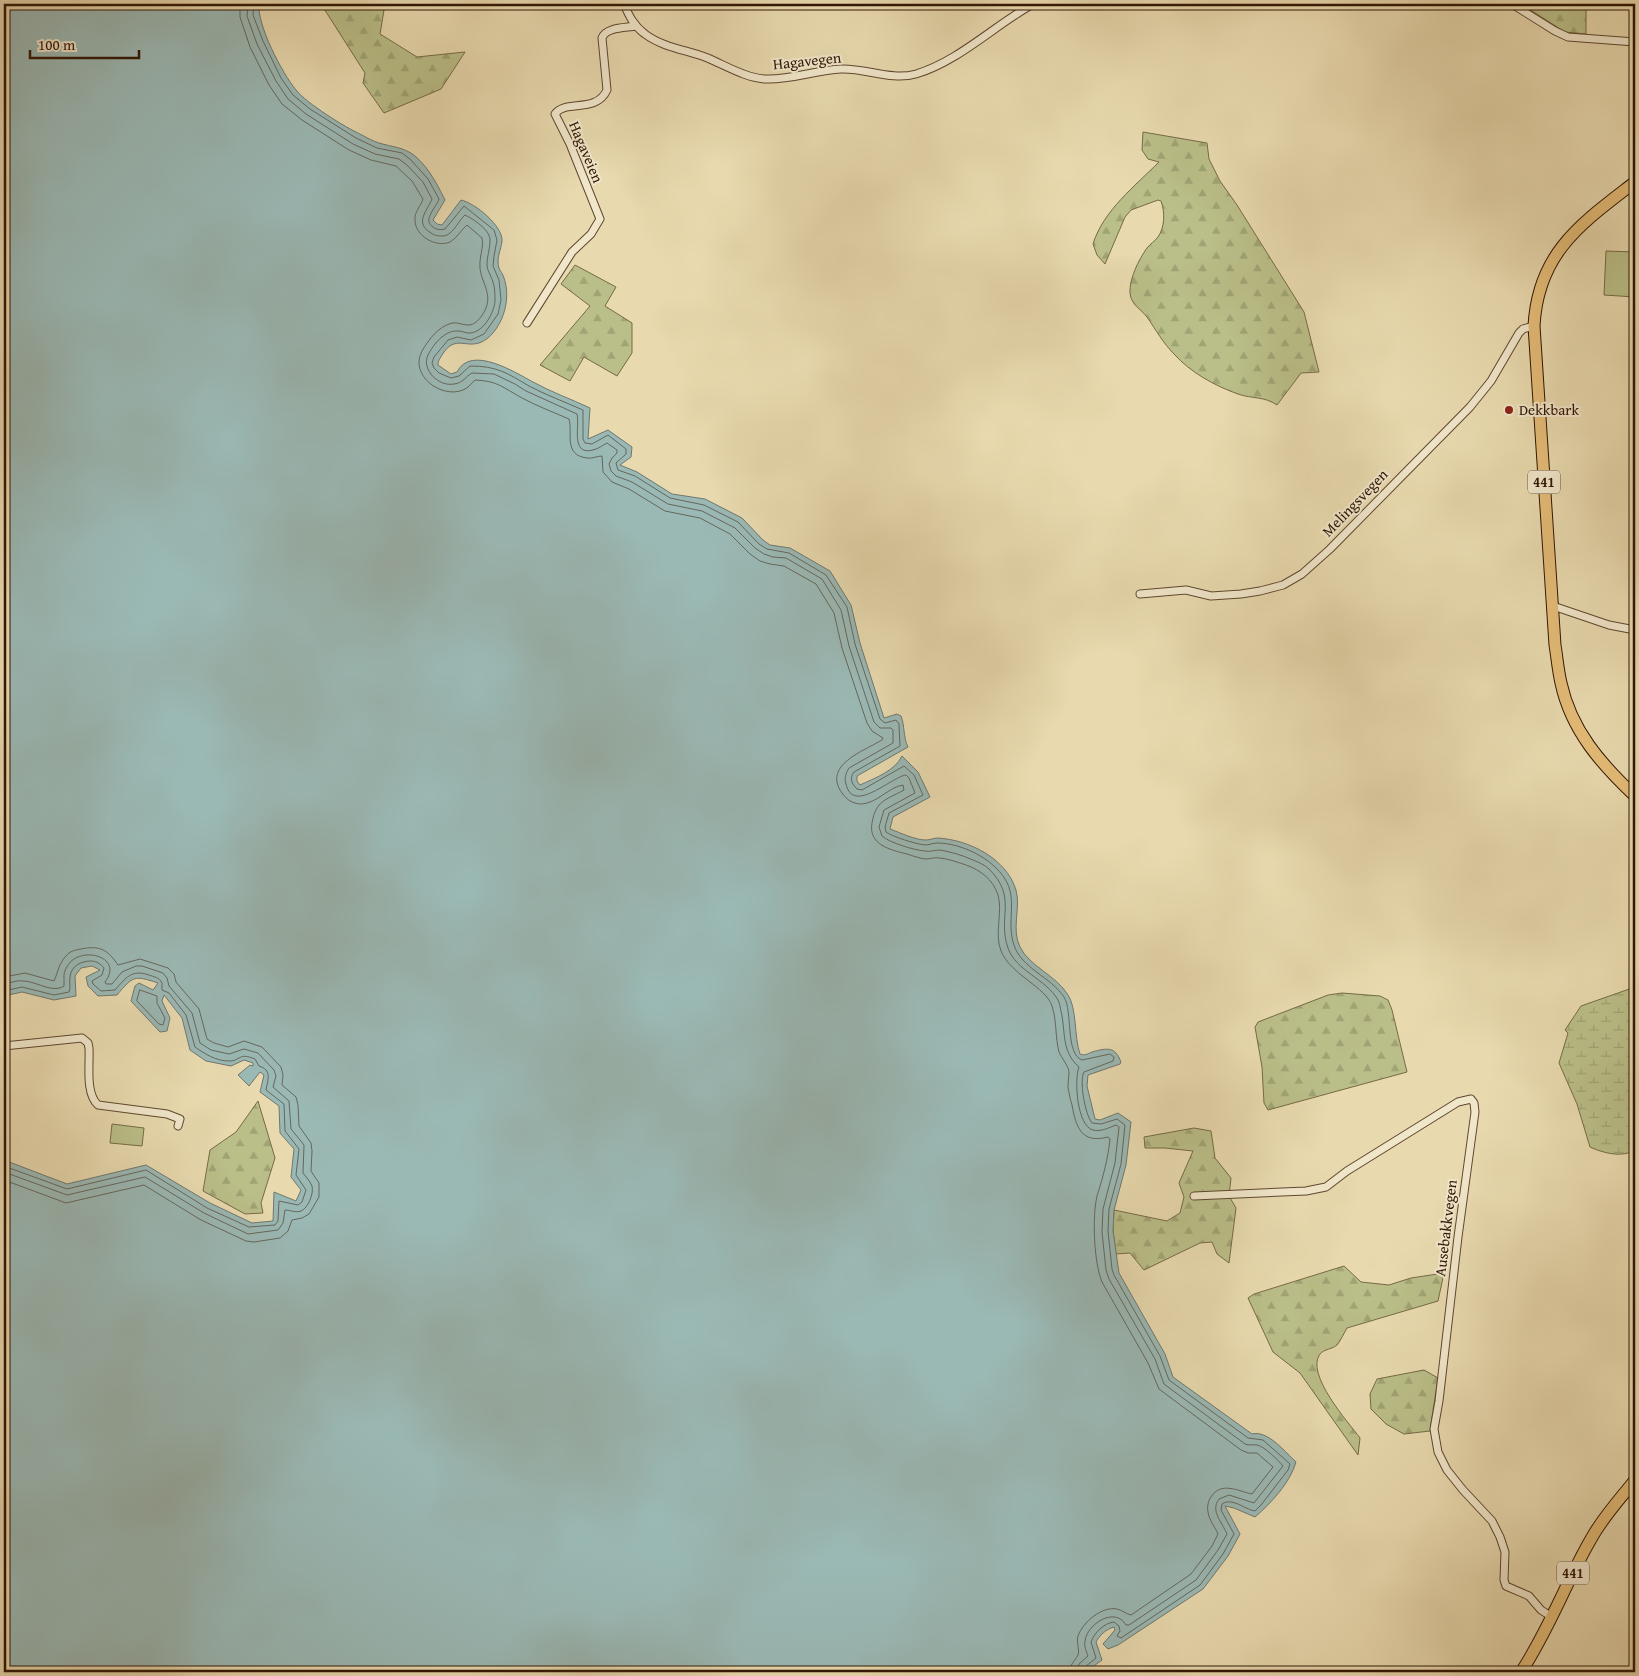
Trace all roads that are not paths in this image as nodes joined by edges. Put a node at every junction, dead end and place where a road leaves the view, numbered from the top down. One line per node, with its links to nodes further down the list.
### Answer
1 (624, 4): 4 (street)
2 (1033, 4): 4 (street, Hagavegen)
3 (1512, 4): 5 (street)
4 (636, 26): 7 (street, Hagaveien)
5 (1635, 42)
6 (1635, 182): 8 (main road, 441)
7 (527, 323)
8 (1534, 326): 9 (street, Melingsvegen); 10 (main road, 441)
9 (1140, 594)
10 (1553, 606): 11 (street); 12 (main road, 441)
11 (1635, 630)
12 (1635, 796)
13 (4, 1046): 14 (street)
14 (178, 1126)
15 (1194, 1196): 17 (street, Ausebakkvegen)
16 (1635, 1480): 17 (main road, 441)
17 (1552, 1617): 18 (main road, 441)
18 (1521, 1672)

